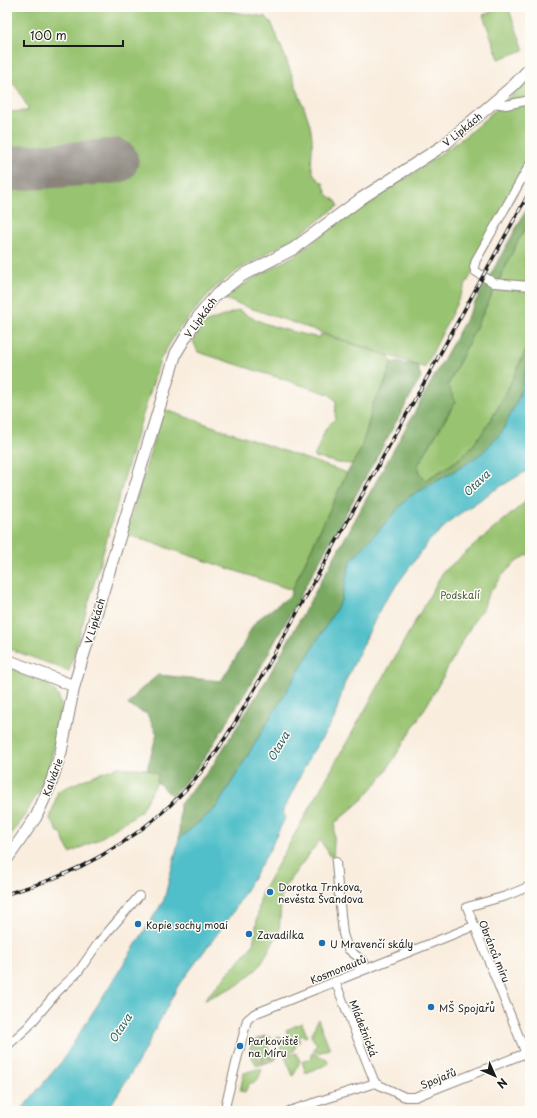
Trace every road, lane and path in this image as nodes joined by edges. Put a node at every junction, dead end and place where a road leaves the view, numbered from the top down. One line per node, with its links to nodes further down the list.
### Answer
1 (530, 68): 3 (street, V Lipkách)
2 (530, 100): 3 (street)
3 (494, 103): 7 (street, V Lipkách)
4 (530, 164): 5 (street)
5 (530, 286)
6 (7, 660): 7 (street)
7 (74, 686): 8 (street, Kalvárie)
8 (7, 859)
9 (336, 862): 13 (street)
10 (530, 886): 12 (street, Obránců míru)
11 (138, 896): 15 (street)
12 (474, 926): 13 (street, Kosmonautů); 16 (street, Obránců míru)
13 (356, 972): 14 (street, Kosmonautů)
14 (335, 981): 18 (street, Mládežnická); 19 (street, Kosmonautů)
15 (7, 1046)
16 (526, 1053): 17 (street, Obránců míru); 18 (street, Spojařů)
17 (530, 1064)
18 (375, 1083): 20 (street)
19 (226, 1111)
20 (289, 1111)

